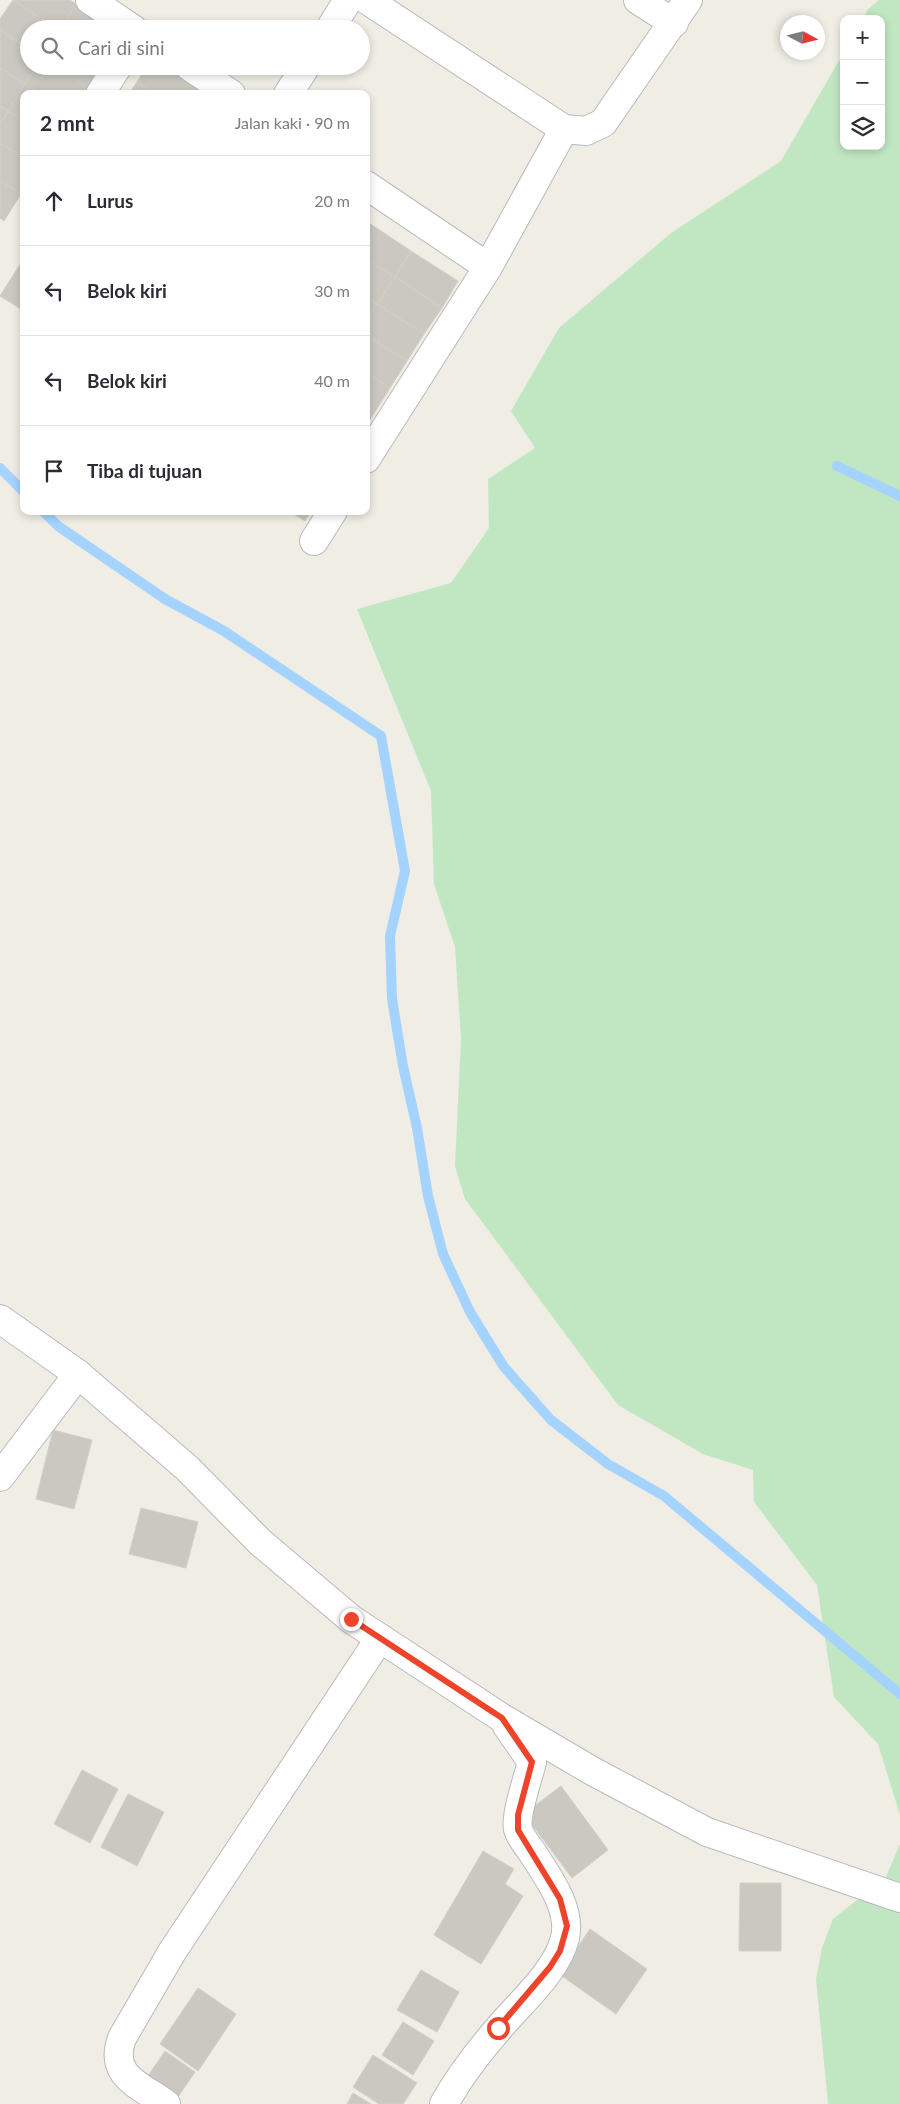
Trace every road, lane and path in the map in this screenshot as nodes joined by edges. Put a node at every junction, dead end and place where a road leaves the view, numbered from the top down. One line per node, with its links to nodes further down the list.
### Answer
1 (90, 0): 6 (street)
2 (348, 0): 7 (street)
3 (367, 0): 15 (street)
4 (638, 0): 8 (street)
5 (688, 0): 8 (street)
6 (120, 20)
7 (336, 20)
8 (674, 23): 15 (street)
9 (112, 75): 12 (street)
10 (202, 75): 13 (street)
11 (300, 75): 14 (street)
12 (103, 90)
13 (225, 90)
14 (291, 90)
15 (564, 129): 17 (street)
16 (370, 190): 17 (street)
17 (488, 267): 18 (street)
18 (370, 452)
19 (330, 515): 20 (street)
20 (314, 541)
21 (0, 1319): 22 (street)
22 (78, 1374): 23 (street); 24 (street)
23 (0, 1477)
24 (380, 1638): 25 (street); 27 (street)
25 (502, 1718): 26 (street); 28 (street)
26 (900, 1898)
27 (166, 2104)
28 (444, 2104)

